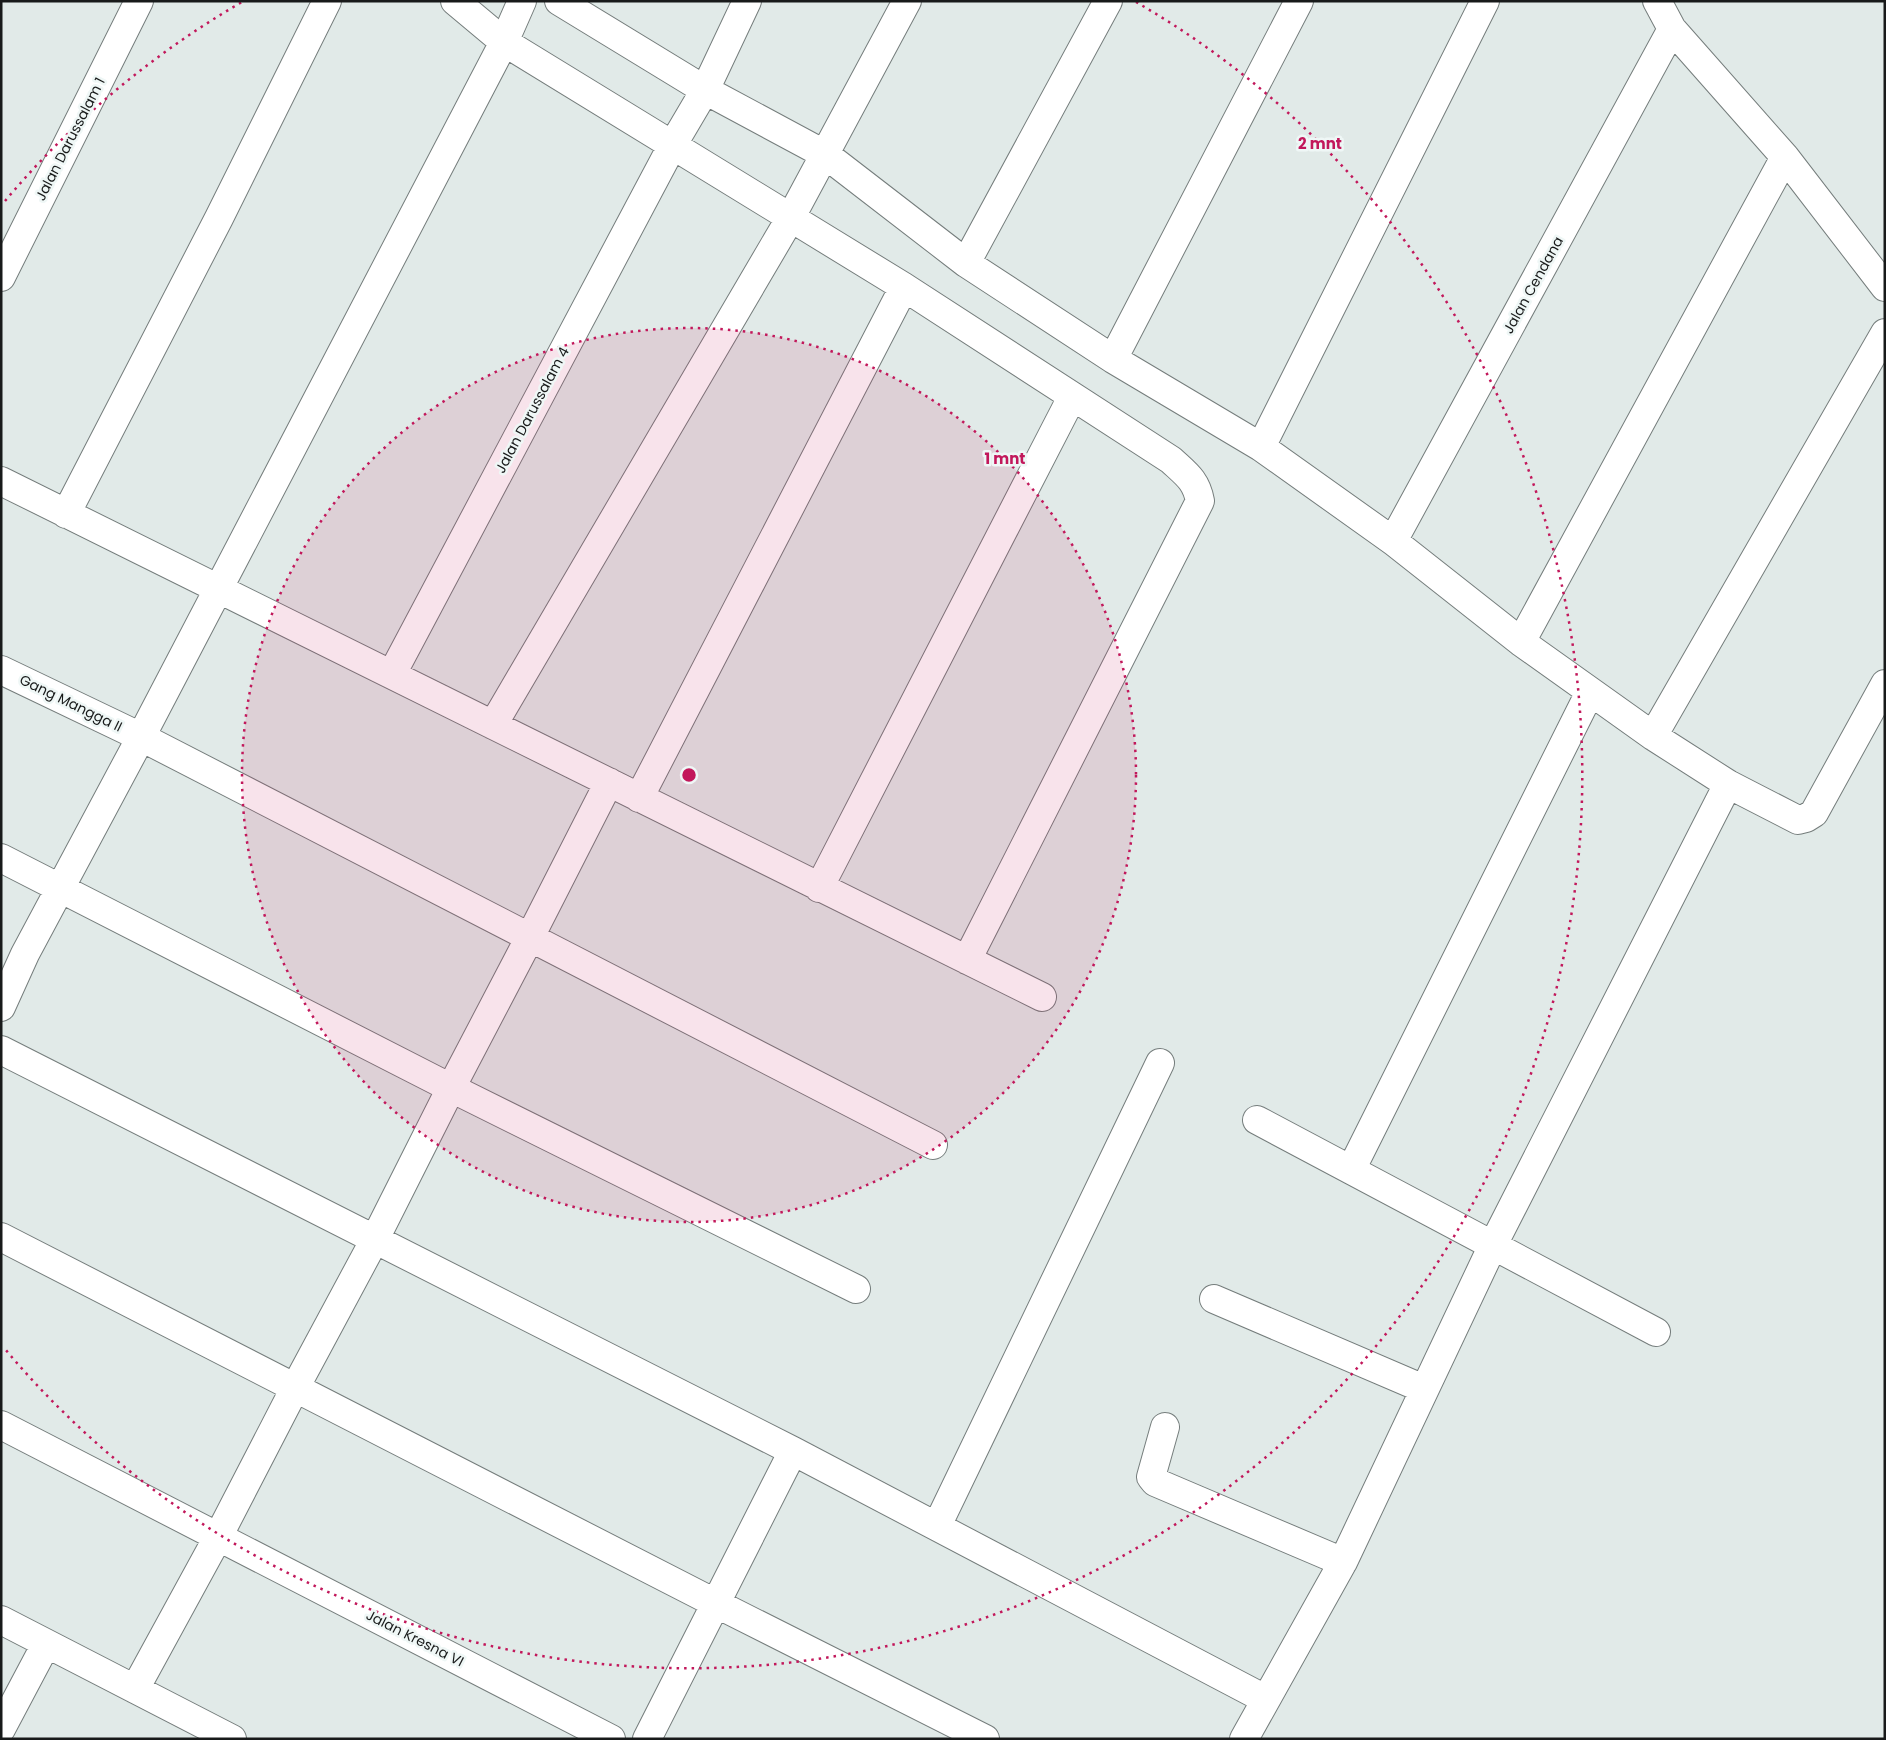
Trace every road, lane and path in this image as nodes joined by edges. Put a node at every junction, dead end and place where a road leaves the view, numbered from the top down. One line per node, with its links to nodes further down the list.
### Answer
1 (139, 1): 20 (street, Jalan Darussalam 1)
2 (327, 1): 28 (street)
3 (455, 1): 13 (street)
4 (522, 1): 13 (street)
5 (559, 1): 14 (street)
6 (747, 1): 14 (street, Jalan Darussalam 4)
7 (907, 1): 16 (street)
8 (1108, 1): 19 (street)
9 (1299, 1): 24 (street)
10 (1485, 1): 26 (street)
11 (1657, 1): 12 (street)
12 (1672, 29): 17 (street); 29 (street, Jalan Cendana)
13 (504, 42): 15 (street); 30 (street)
14 (705, 90): 15 (street, Jalan Darussalam 4); 16 (street)
15 (672, 146): 18 (street); 33 (street, Jalan Darussalam 4)
16 (826, 155): 18 (street); 19 (street)
17 (1785, 157): 22 (street); 31 (street)
18 (792, 217): 21 (street); 36 (street)
19 (966, 263): 24 (street)
20 (1, 277)
21 (904, 287): 25 (street); 41 (street)
22 (1885, 287)
23 (1885, 333): 37 (street)
24 (1113, 359): 26 (street)
25 (1072, 397): 44 (street); 46 (street)
26 (1261, 447): 29 (street)
27 (1, 481): 28 (street)
28 (66, 514): 30 (street)
29 (1393, 541): 31 (street)
30 (218, 588): 33 (street); 38 (street)
31 (1521, 642): 35 (street)
32 (1, 670): 38 (street, Gang Mangga II)
33 (392, 674): 36 (street)
34 (1885, 684): 40 (street)
35 (1590, 692): 37 (street); 54 (street)
36 (493, 725): 39 (street)
37 (1653, 736): 40 (street)
38 (141, 737): 43 (street); 45 (street, Gang Mangga II)
39 (609, 782): 41 (street); 45 (street)
40 (1728, 784): 57 (street)
41 (639, 798): 44 (street)
42 (1, 858): 43 (street)
43 (60, 887): 48 (street); 51 (street)
44 (819, 888): 46 (street)
45 (530, 938): 51 (street); 53 (street, Gang Mangga II)
46 (967, 960): 47 (street)
47 (1042, 997)
48 (1, 1007)
49 (1, 1050): 56 (street)
50 (1160, 1063): 66 (street)
51 (451, 1088): 56 (street); 58 (street)
52 (1257, 1120): 54 (street)
53 (933, 1145)
54 (1351, 1170): 57 (street)
55 (1, 1237): 61 (street)
56 (375, 1239): 61 (street); 65 (street)
57 (1493, 1245): 60 (street); 62 (street)
58 (856, 1289)
59 (1214, 1299): 62 (street)
60 (1656, 1332)
61 (295, 1388): 67 (street); 69 (street)
62 (1424, 1389): 68 (street)
63 (1, 1425): 67 (street, Jalan Kresna VI)
64 (1165, 1427): 68 (street)
65 (793, 1450): 66 (street); 69 (street)
66 (937, 1526): 73 (street)
67 (218, 1536): 72 (street); 77 (street, Jalan Kresna VI)
68 (1343, 1562): 73 (street)
69 (717, 1604): 78 (street); 79 (street)
70 (1, 1620): 71 (street)
71 (46, 1644): 72 (street); 74 (street)
72 (135, 1689): 75 (street)
73 (1266, 1698): 80 (street)
74 (1, 1729)
75 (191, 1729): 76 (street)
76 (232, 1739)
77 (611, 1739)
78 (647, 1739)
79 (985, 1739)
80 (1244, 1739)

